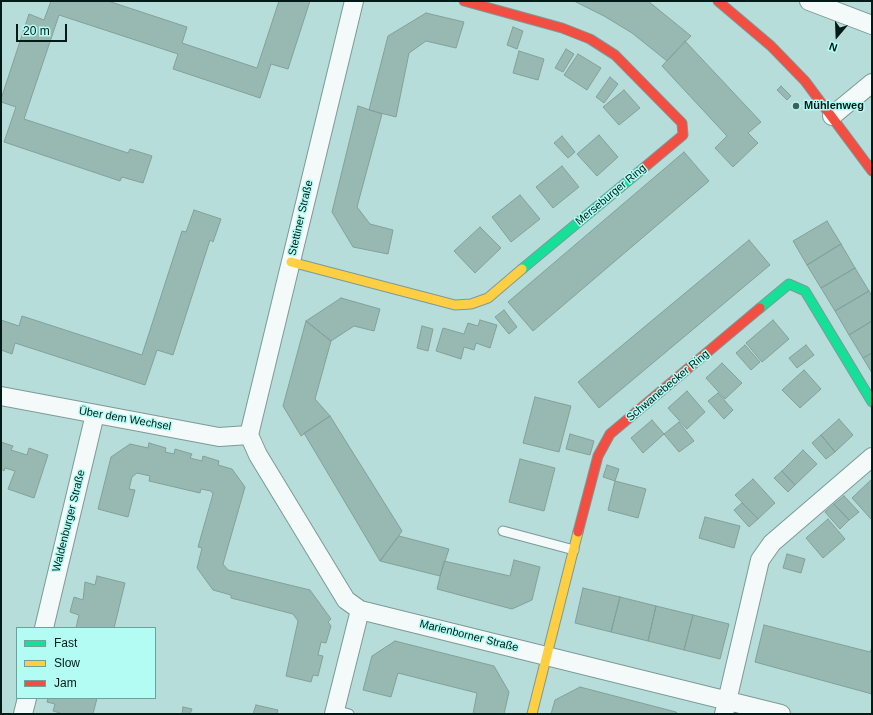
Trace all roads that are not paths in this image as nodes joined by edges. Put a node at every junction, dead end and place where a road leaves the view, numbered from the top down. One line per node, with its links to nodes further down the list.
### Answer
1 (354, 1): 9 (street, Stettiner Straße)
2 (464, 1): 9 (street, Merseburger Ring)
3 (718, 1): 7 (street)
4 (809, 1): 5 (street)
5 (872, 25)
6 (872, 83): 7 (street)
7 (832, 116): 8 (street)
8 (872, 171)
9 (291, 262): 13 (street, Stettiner Straße)
10 (1, 396): 12 (street, Über dem Wechsel)
11 (872, 402): 16 (street, Schwanebecker Ring)
12 (95, 414): 13 (street, Über dem Wechsel); 18 (street, Waldenburger Straße)
13 (249, 435): 17 (street, Marienborner Straße)
14 (872, 457): 21 (street)
15 (503, 531): 16 (lane)
16 (574, 550): 19 (street, Schwanebecker Ring)
17 (360, 610): 19 (street, Marienborner Straße); 22 (street)
18 (44, 627)
19 (547, 655): 21 (street, Marienborner Straße); 24 (street, Schwanebecker Ring)
20 (27, 699): 23 (street)
21 (726, 707): 25 (street, Marienborner Straße)
22 (339, 713)
23 (23, 714)
24 (532, 714)
25 (781, 714)

